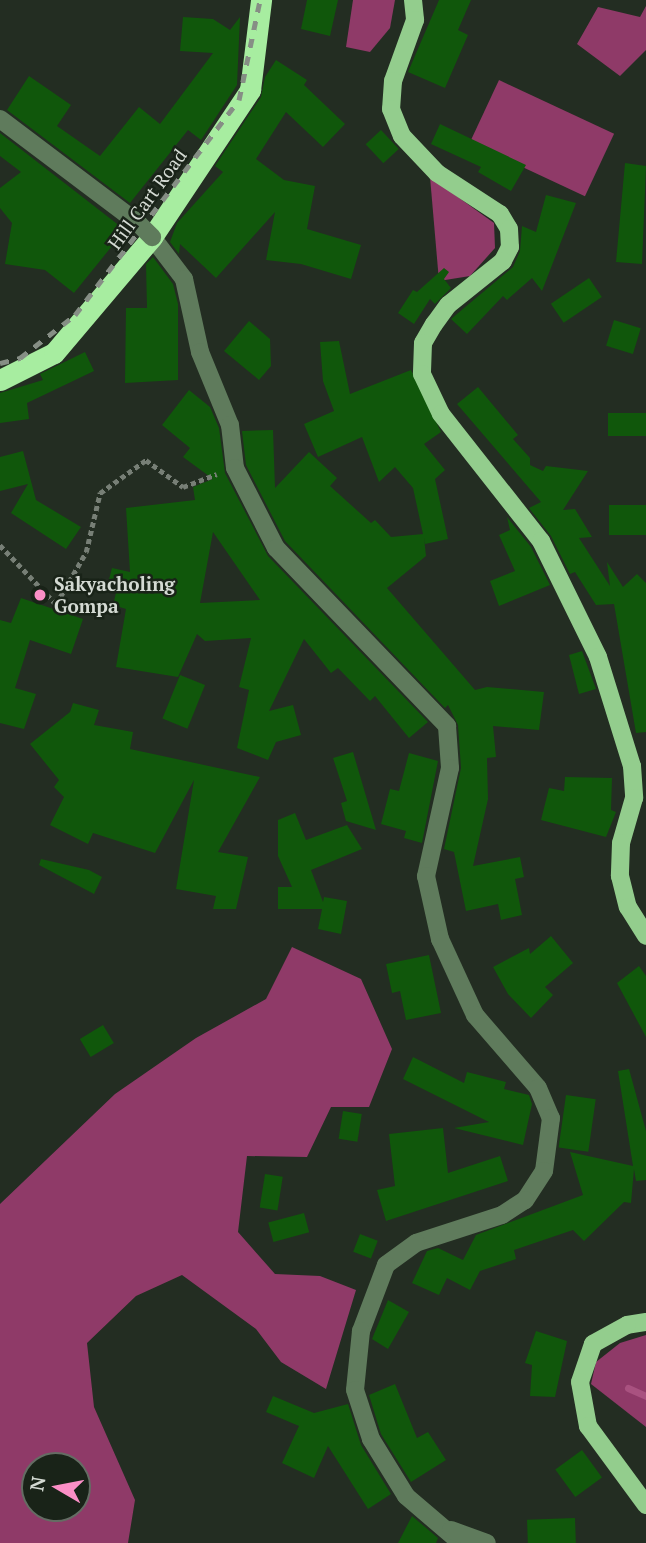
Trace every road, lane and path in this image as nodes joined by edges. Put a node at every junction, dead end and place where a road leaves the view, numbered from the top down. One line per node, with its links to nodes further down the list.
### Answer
1 (261, 0): 4 (highway, Hill Cart Road)
2 (413, 0): 8 (main road)
3 (0, 120): 4 (street)
4 (145, 230): 5 (highway, Hill Cart Road); 6 (street)
5 (0, 380)
6 (235, 468): 7 (path); 11 (street)
7 (0, 545)
8 (646, 936)
9 (646, 1322): 10 (main road)
10 (646, 1505)
11 (447, 1528): 12 (street); 13 (street)
12 (461, 1543)
13 (487, 1543)

